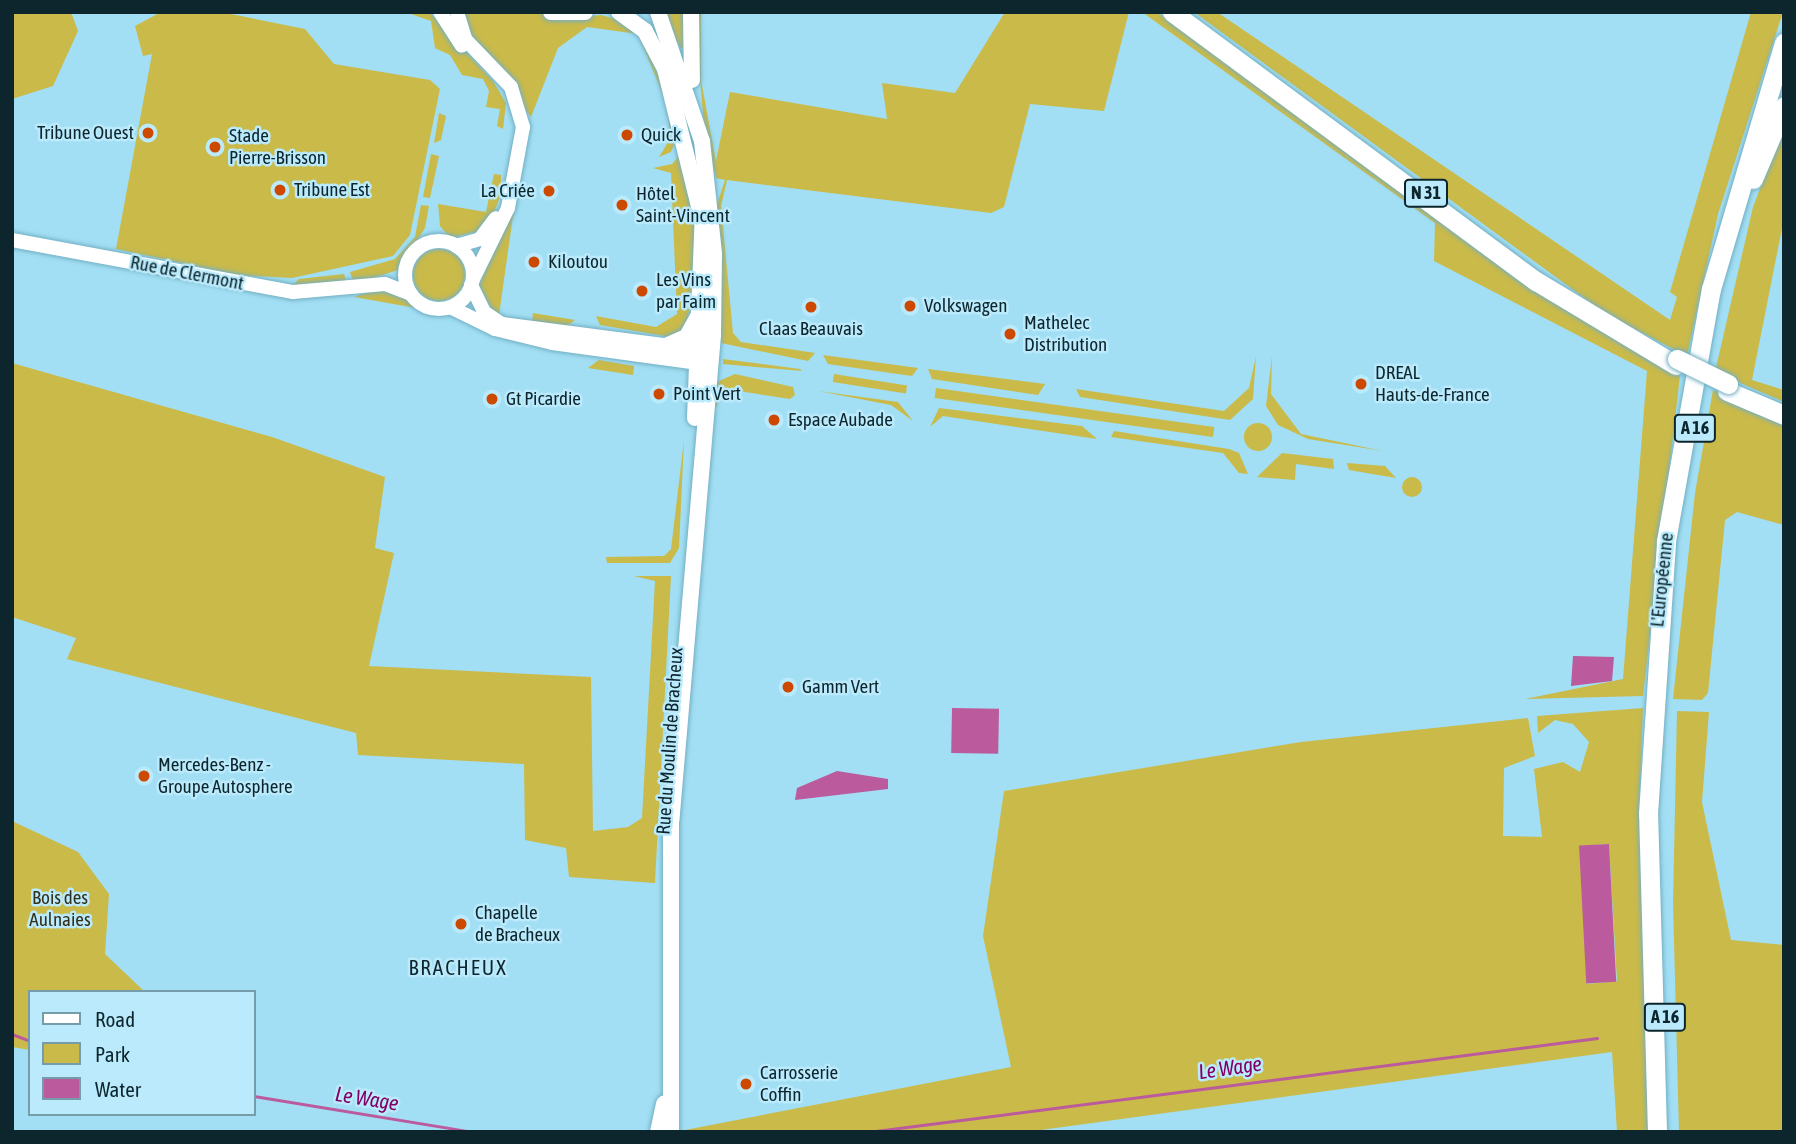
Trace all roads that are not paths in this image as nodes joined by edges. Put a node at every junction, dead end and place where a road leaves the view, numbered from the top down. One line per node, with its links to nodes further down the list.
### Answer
1 (440, 12): 19 (main road)
2 (457, 12): 21 (main road)
3 (551, 12): 4 (main road)
4 (586, 12)
5 (618, 12): 17 (main road)
6 (651, 12): 17 (main road)
7 (658, 12): 15 (main road)
8 (691, 12): 15 (main road)
9 (1172, 12): 28 (highway, N 31)
10 (1184, 12): 28 (highway, N 31)
11 (1784, 32): 12 (highway, L'Européenne)
12 (1781, 51): 35 (highway, L'Européenne / A 16)
13 (1784, 81): 16 (highway, L'Européenne / A 16)
14 (1784, 106): 16 (highway)
15 (702, 141): 27 (main road)
16 (1753, 179): 36 (highway, L'Européenne / A 16)
17 (703, 222): 25 (main road)
18 (12, 240): 22 (main road, Rue de Clermont)
19 (456, 246): 20 (main road); 21 (main road)
20 (407, 266): 22 (main road, Rue de Clermont); 23 (main road)
21 (472, 282): 24 (main road); 26 (main road)
22 (363, 287): 23 (main road, Rue de Clermont)
23 (411, 294): 24 (main road)
24 (450, 307): 27 (main road)
25 (698, 313): 26 (main road); 27 (main road)
26 (665, 345): 27 (main road)
27 (703, 357): 32 (main road, Rue du Moulin de Bracheux)
28 (1676, 362): 29 (highway, N 31)
29 (1728, 388): 30 (highway, N 31); 31 (highway, N 31)
30 (1784, 408)
31 (1784, 415)
32 (668, 985): 33 (main road, Rue du Moulin de Bracheux); 34 (main road, Rue du Moulin de Bracheux)
33 (658, 1132)
34 (671, 1132)
35 (1657, 1132)
36 (1669, 1132)

